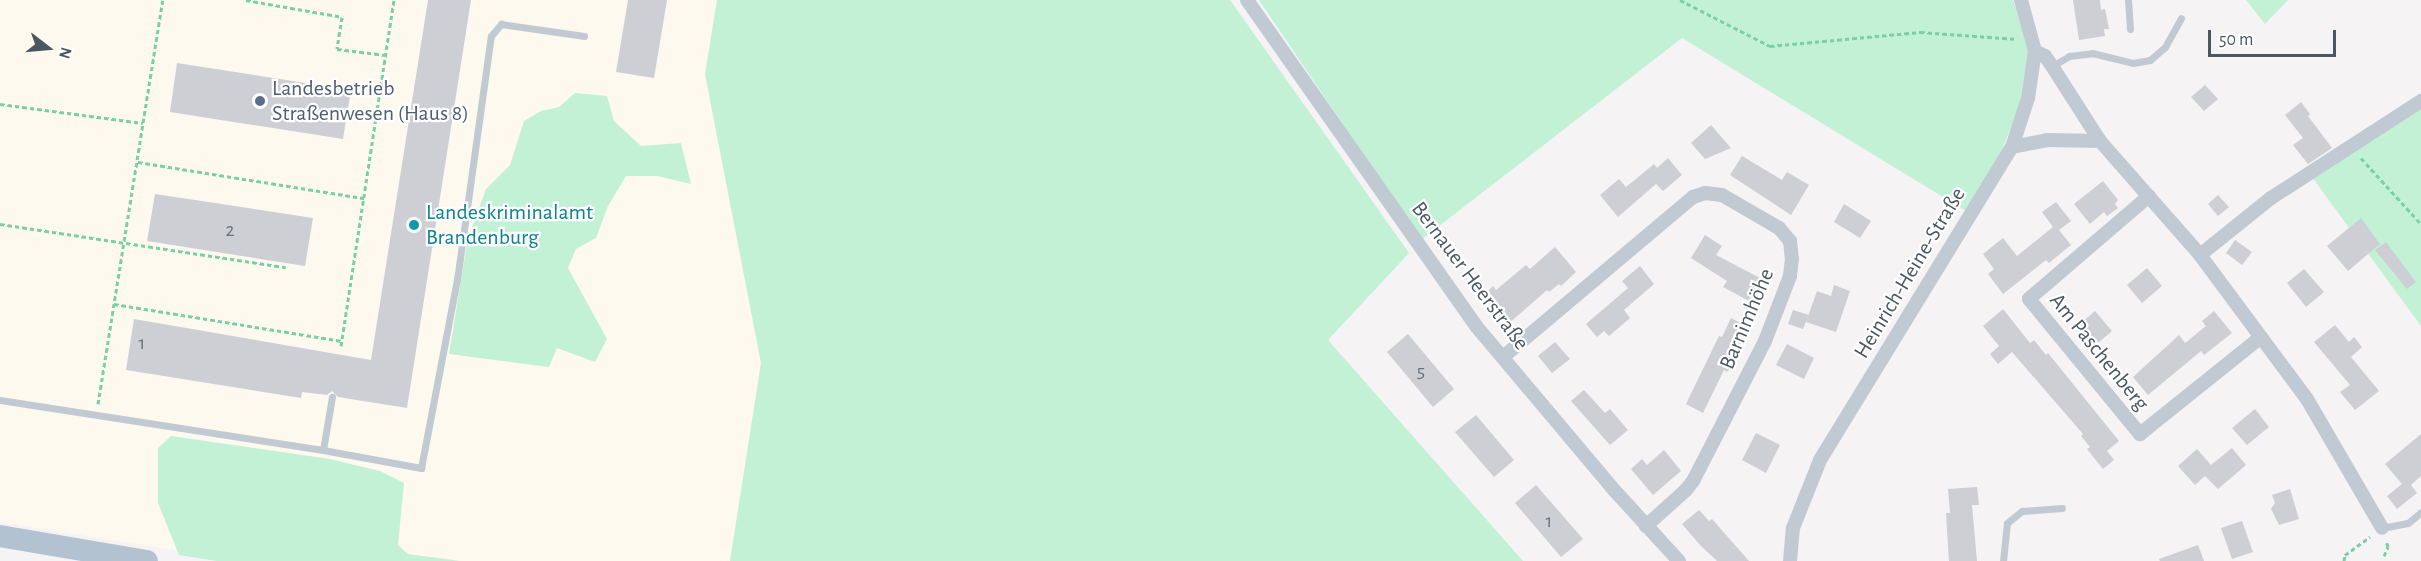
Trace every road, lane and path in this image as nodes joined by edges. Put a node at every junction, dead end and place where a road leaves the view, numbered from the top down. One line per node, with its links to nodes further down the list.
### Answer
1 (163, 0): 16 (path)
2 (246, 0): 12 (path)
3 (394, 0): 12 (path)
4 (1247, 0): 32 (street, Bernauer Heerstraße)
5 (1680, 0): 11 (path)
6 (2021, 0): 11 (street, Heinrich-Heine-Straße)
7 (2128, 0): 9 (lane)
8 (2181, 18): 13 (lane)
9 (2130, 29)
10 (584, 36): 36 (lane)
11 (2034, 45): 13 (street); 19 (street, Heinrich-Heine-Straße)
12 (386, 55): 22 (path)
13 (2052, 66): 17 (street)
14 (2421, 100): 18 (street)
15 (0, 104): 16 (path)
16 (143, 123): 20 (path)
17 (2100, 141): 19 (street); 21 (street)
18 (2350, 146): 24 (path); 26 (street)
19 (2012, 147): 46 (street, Heinrich-Heine-Straße)
20 (138, 162): 22 (path); 25 (path)
21 (2149, 196): 26 (street); 29 (street, Am Paschenberg)
22 (364, 198): 30 (path)
23 (0, 224): 25 (path)
24 (2421, 224)
25 (124, 243): 27 (path); 28 (path)
26 (2200, 255): 29 (street)
27 (286, 267)
28 (114, 304): 30 (path); 35 (path)
29 (2261, 337): 40 (street)
30 (342, 341): 31 (path)
31 (341, 346)
32 (1503, 357): 39 (street, Bernauer Heerstraße); 39 (street, Barnimhöhe)
33 (332, 397): 36 (lane)
34 (0, 400): 35 (lane)
35 (96, 415): 36 (lane)
36 (323, 450)
37 (2062, 507): 47 (lane)
38 (2421, 512): 40 (lane)
39 (1646, 526): 45 (street, Bernauer Heerstraße)
40 (2382, 528): 48 (path)
41 (0, 536): 44 (main road)
42 (2388, 548): 43 (path)
43 (2384, 556)
44 (147, 561)
45 (1679, 561)
46 (1790, 561)
47 (2003, 561)
48 (2344, 561)

